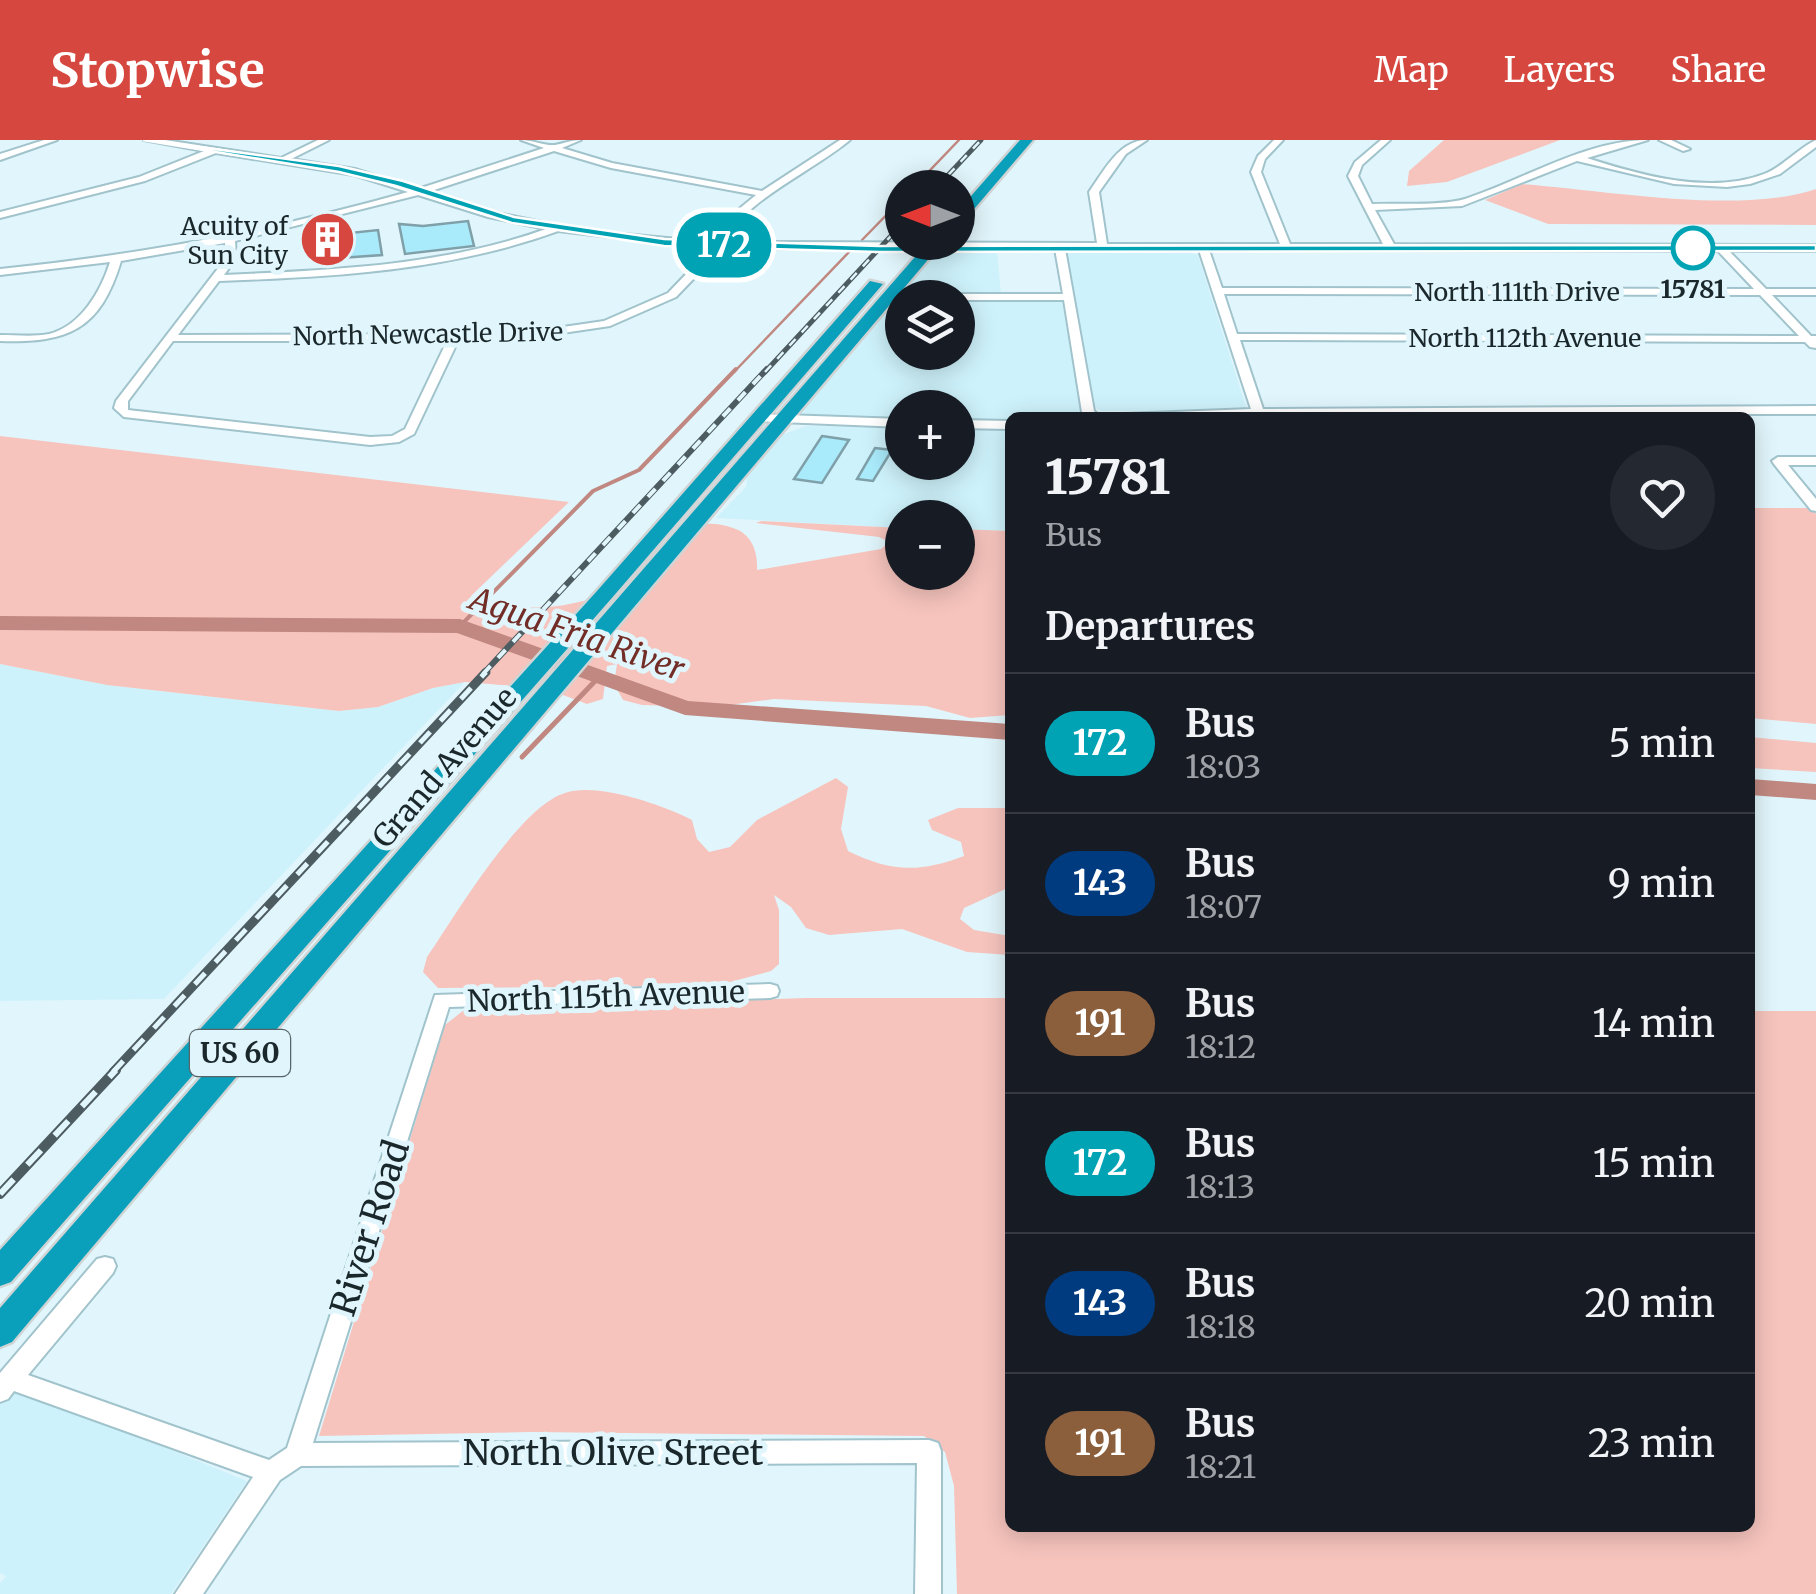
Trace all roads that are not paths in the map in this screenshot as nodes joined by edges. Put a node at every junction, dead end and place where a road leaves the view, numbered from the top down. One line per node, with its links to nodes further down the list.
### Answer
1 (53, 140): 20 (street)
2 (148, 140): 17 (street)
3 (325, 140): 22 (street)
4 (525, 140): 15 (street)
5 (577, 140): 15 (street)
6 (846, 140): 25 (street, North Newcastle Drive)
7 (1008, 140): 23 (highway)
8 (1027, 140): 26 (highway)
9 (1143, 140): 35 (street)
10 (1278, 140): 37 (street)
11 (1386, 140): 27 (street)
12 (1644, 140): 21 (street)
13 (1663, 140): 16 (street)
14 (1816, 143): 19 (street)
15 (554, 148): 24 (street); 25 (street)
16 (1686, 149)
17 (216, 150): 22 (street); 28 (street)
18 (1784, 151): 19 (street)
19 (1796, 154): 21 (street)
20 (0, 156)
21 (1576, 158): 27 (street)
22 (284, 159): 24 (street)
23 (975, 177)
24 (422, 191): 29 (street); 30 (street)
25 (763, 194): 31 (street, North Newcastle Drive)
26 (975, 199)
27 (1368, 206): 38 (street)
28 (0, 215)
29 (555, 229): 31 (street); 45 (street)
30 (230, 240): 41 (street); 45 (street)
31 (710, 245): 32 (street); 56 (street, North Newcastle Drive)
32 (885, 245)
33 (975, 246): 34 (street)
34 (1060, 247): 35 (street); 52 (street)
35 (1104, 247): 36 (street)
36 (1202, 247): 37 (street); 47 (street)
37 (1286, 247): 38 (street)
38 (1390, 247): 39 (street)
39 (1721, 248): 40 (street); 48 (street)
40 (1816, 248)
41 (116, 260): 44 (street); 54 (street)
42 (897, 260): 62 (highway, Grand Avenue / US 60)
43 (919, 260): 46 (highway, Grand Avenue / US 60)
44 (0, 272)
45 (219, 278): 55 (street)
46 (901, 280)
47 (1218, 291): 48 (street, North 111th Drive); 53 (street)
48 (1765, 292): 49 (street, North 111th Drive); 57 (street)
49 (1816, 292)
50 (975, 296): 52 (street)
51 (885, 297): 63 (highway, Grand Avenue / US 60)
52 (1069, 297): 59 (street)
53 (1233, 337): 57 (street, North 112th Avenue); 60 (street)
54 (0, 338)
55 (172, 338): 56 (street, North Newcastle Drive); 56 (street)
56 (454, 338)
57 (1814, 342)
58 (1816, 410): 61 (street)
59 (1088, 412)
60 (1259, 412)
61 (1631, 412)
62 (757, 418): 63 (street); 72 (highway, Grand Avenue / US 60)
63 (778, 421): 64 (street); 73 (highway, Grand Avenue / US 60)
64 (885, 424)
65 (975, 424): 66 (street)
66 (1005, 425)
67 (1816, 461): 68 (street)
68 (1816, 506)
69 (770, 991): 70 (street, North 115th Avenue)
70 (442, 1000): 75 (street, River Road)
71 (105, 1266): 74 (street)
72 (0, 1272)
73 (0, 1332)
74 (5, 1385): 76 (street)
75 (297, 1455): 76 (street); 78 (street, North Olive Street)
76 (271, 1472): 77 (street)
77 (188, 1594)
78 (928, 1594)

